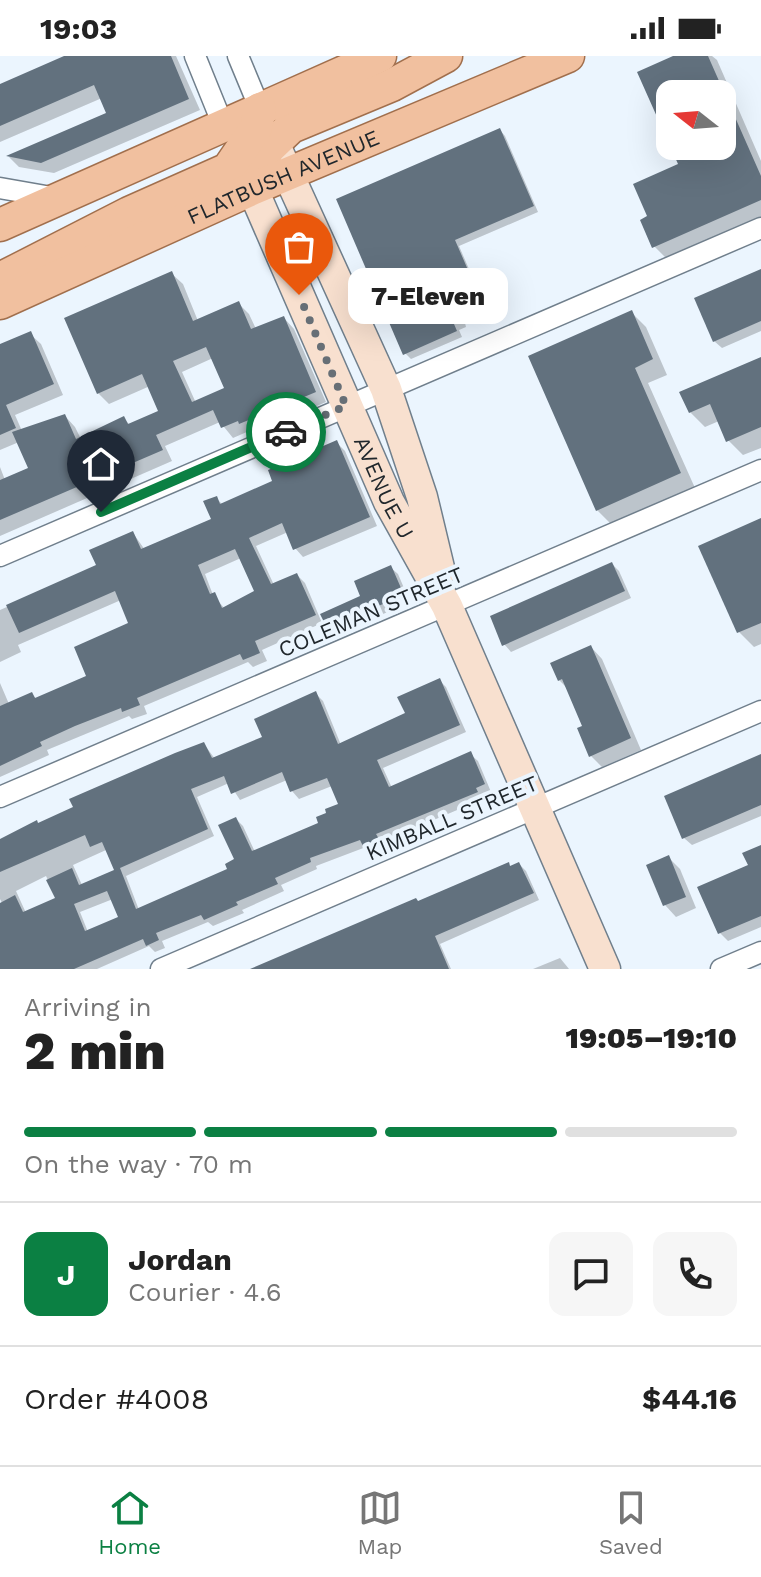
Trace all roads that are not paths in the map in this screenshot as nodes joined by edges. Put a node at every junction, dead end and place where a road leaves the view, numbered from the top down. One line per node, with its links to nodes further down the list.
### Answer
1 (195, 56): 7 (street, AVENUE U)
2 (238, 56): 6 (street, AVENUE U)
3 (380, 56): 6 (main road)
4 (446, 56): 8 (main road)
5 (568, 56): 10 (main road, FLATBUSH AVENUE)
6 (260, 109): 7 (main road); 8 (main road, AVENUE U); 9 (main road)
7 (223, 125): 9 (main road, AVENUE U); 13 (main road)
8 (274, 141): 10 (main road, AVENUE U); 12 (main road)
9 (238, 157): 12 (main road, AVENUE U); 16 (main road)
10 (288, 174): 12 (main road, FLATBUSH AVENUE); 18 (main road, AVENUE U)
11 (0, 188): 13 (street)
12 (254, 188): 17 (main road, FLATBUSH AVENUE); 19 (main road, AVENUE U)
13 (57, 198): 14 (main road)
14 (0, 225)
15 (761, 228): 18 (street)
16 (0, 279)
17 (0, 303)
18 (386, 389): 19 (street); 22 (main road, AVENUE U)
19 (346, 406): 21 (street); 22 (main road, AVENUE U)
20 (761, 470): 22 (street, COLEMAN STREET)
21 (0, 556)
22 (447, 606): 24 (street, COLEMAN STREET); 25 (main road, AVENUE U)
23 (761, 711): 25 (street, KIMBALL STREET)
24 (0, 797)
25 (535, 808): 27 (street, KIMBALL STREET); 28 (main road, AVENUE U)
26 (761, 952): 29 (street)
27 (161, 969)
28 (605, 969)
29 (721, 969)

